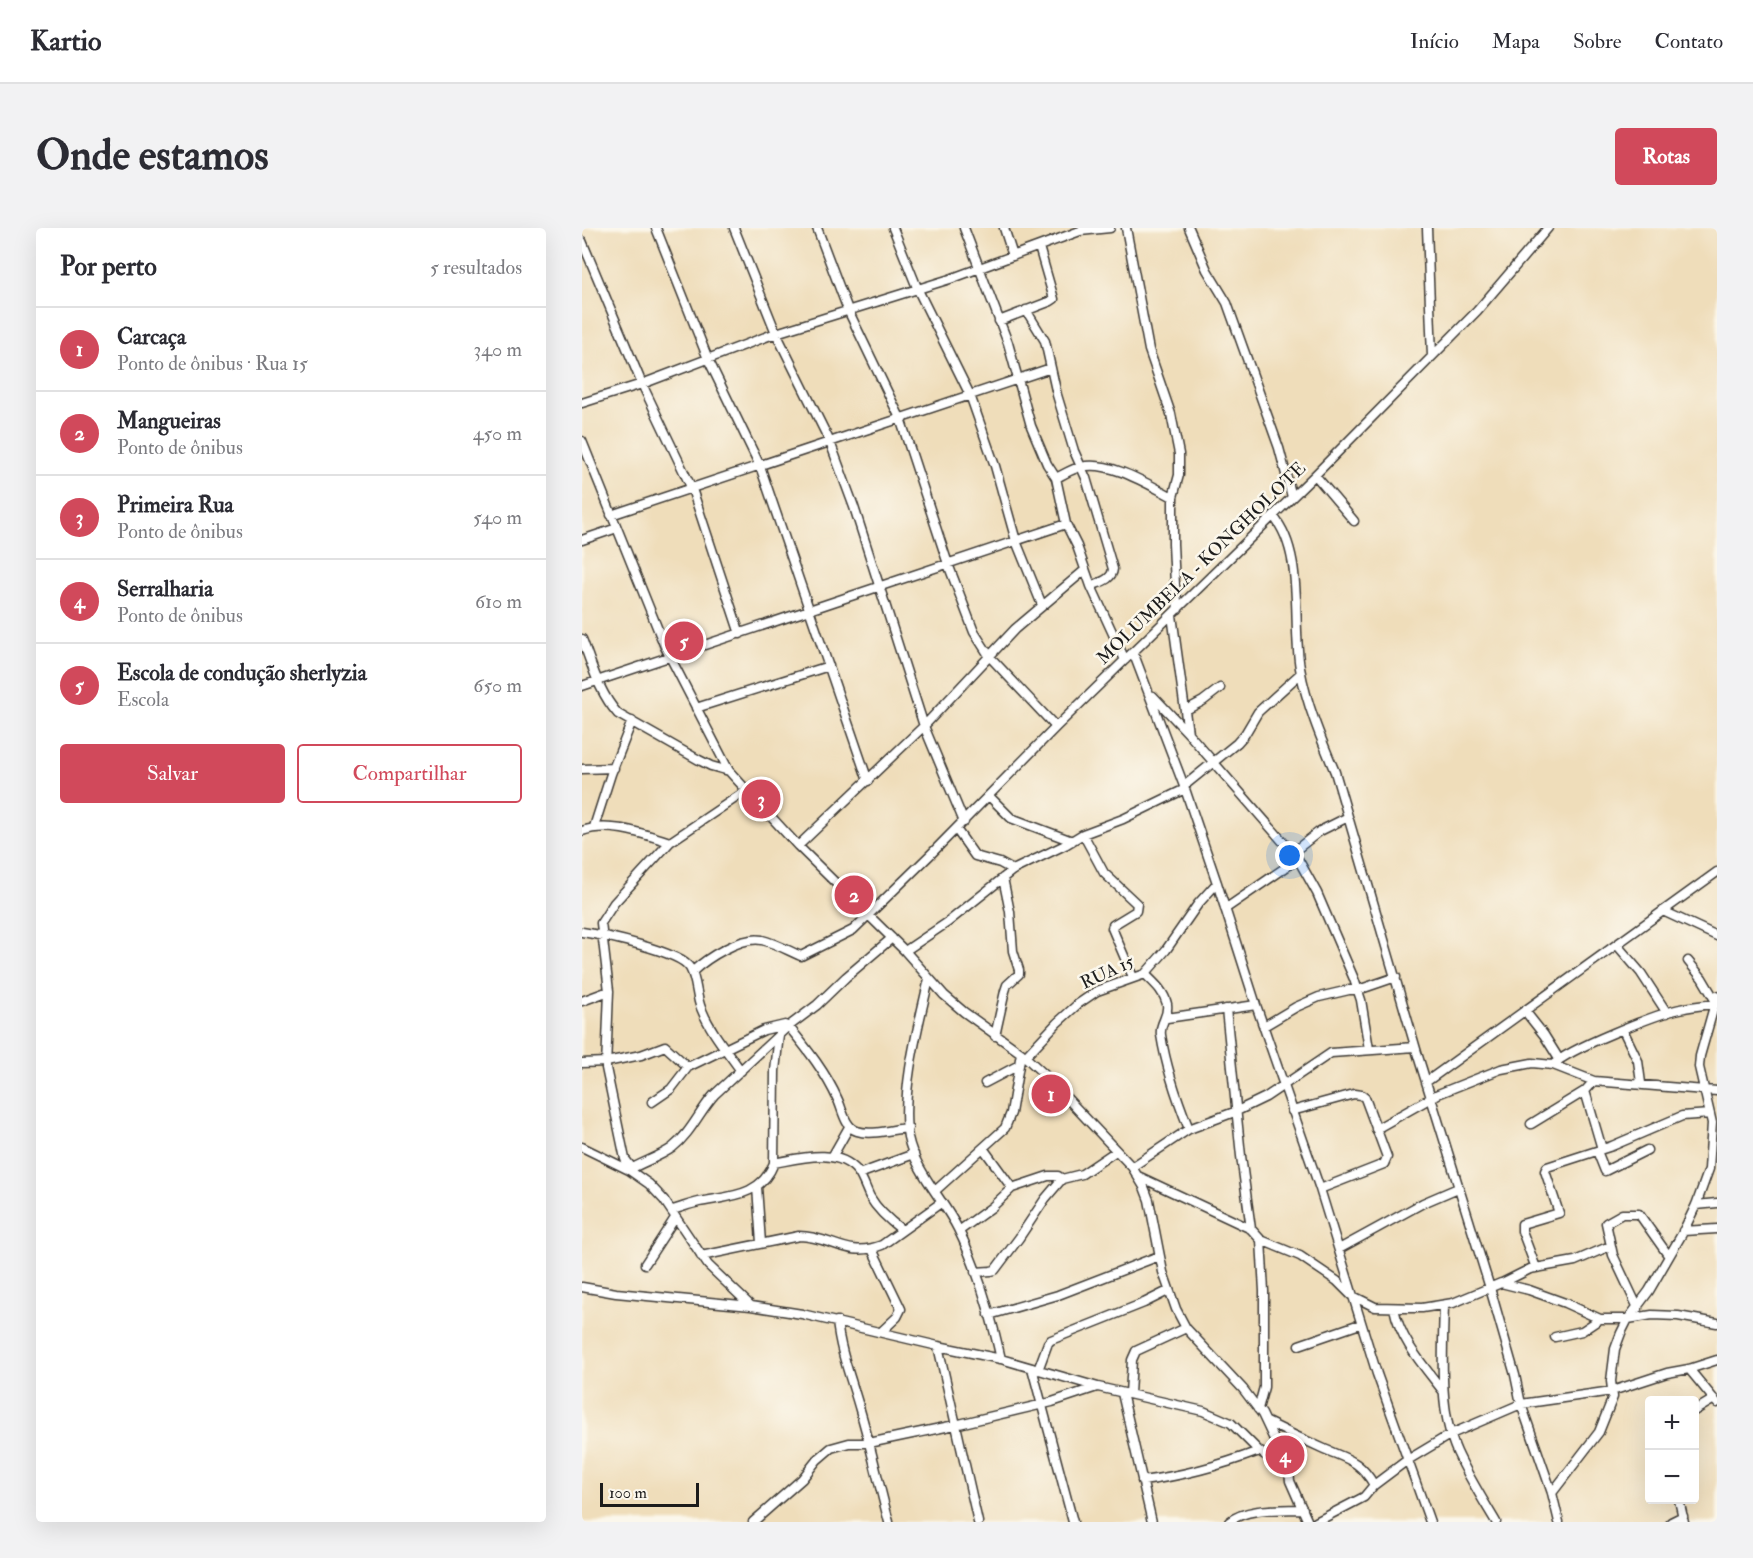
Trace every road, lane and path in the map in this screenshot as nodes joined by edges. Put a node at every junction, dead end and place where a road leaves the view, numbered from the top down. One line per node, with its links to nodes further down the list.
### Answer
1 (656, 228): 22 (street)
2 (734, 228): 20 (street)
3 (817, 228): 17 (street)
4 (893, 228): 16 (street)
5 (964, 228): 15 (street)
6 (1004, 228): 14 (street)
7 (1110, 228): 13 (street)
8 (1126, 228): 36 (street)
9 (1189, 228): 37 (street)
10 (1427, 228): 21 (street)
11 (1548, 228): 21 (street, MOLUMBELA - KONGHOLOTE)
12 (582, 241): 25 (street)
13 (1039, 247): 14 (street); 18 (street)
14 (1013, 256): 15 (street)
15 (980, 268): 16 (street); 19 (street)
16 (918, 290): 17 (street); 26 (street)
17 (848, 310): 20 (street); 28 (street)
18 (1026, 310): 19 (street); 23 (street)
19 (999, 321): 24 (street)
20 (776, 333): 22 (street); 30 (street)
21 (1432, 356): 33 (street, MOLUMBELA - KONGHOLOTE)
22 (708, 358): 25 (street); 31 (street)
23 (1051, 368): 24 (street); 32 (street)
24 (1018, 379): 26 (street); 34 (street)
25 (642, 384): 27 (street); 35 (street)
26 (970, 395): 28 (street); 44 (street)
27 (582, 403)
28 (900, 418): 30 (street); 45 (street)
29 (582, 441): 38 (street)
30 (830, 442): 31 (street); 47 (street)
31 (760, 466): 35 (street); 50 (street)
32 (1082, 466): 34 (street); 36 (street); 48 (street)
33 (1315, 476): 37 (street, MOLUMBELA - KONGHOLOTE); 40 (street)
34 (1056, 478): 41 (street)
35 (692, 489): 38 (street); 52 (street)
36 (1173, 497): 51 (street)
37 (1292, 497): 39 (street, MOLUMBELA - KONGHOLOTE)
38 (611, 515): 42 (street)
39 (1274, 516): 51 (street, MOLUMBELA - KONGHOLOTE); 59 (street)
40 (1354, 521)
41 (1066, 524): 44 (street); 46 (street)
42 (616, 528): 43 (street); 55 (street)
43 (582, 540)
44 (1016, 541): 45 (street); 49 (street)
45 (948, 564): 47 (street); 56 (street)
46 (1085, 570): 48 (street); 49 (street)
47 (880, 586): 50 (street); 67 (street)
48 (1091, 586): 57 (street)
49 (1042, 605): 56 (street)
50 (810, 610): 52 (street); 58 (street)
51 (1175, 612): 54 (street, MOLUMBELA - KONGHOLOTE); 65 (street)
52 (740, 634): 55 (street)
53 (582, 639): 60 (street)
54 (1133, 652): 57 (street, MOLUMBELA - KONGHOLOTE); 63 (street)
55 (669, 656): 60 (street); 64 (street)
56 (990, 657): 67 (street); 68 (street)
57 (1125, 660): 68 (street, MOLUMBELA - KONGHOLOTE)
58 (829, 666): 64 (street); 74 (street)
59 (1301, 673): 70 (street); 78 (street)
60 (597, 680): 61 (street); 66 (street)
61 (582, 686)
62 (1220, 688): 65 (street)
63 (1148, 691): 69 (street); 75 (street)
64 (696, 708): 73 (street)
65 (1186, 710): 69 (street)
66 (632, 721): 71 (street); 73 (street)
67 (924, 726): 74 (street); 79 (street)
68 (1056, 727): 77 (street, MOLUMBELA - KONGHOLOTE)
69 (1188, 733): 70 (street)
70 (1212, 762): 75 (street); 87 (street)
71 (614, 768): 72 (street); 80 (street)
72 (582, 769)
73 (729, 771): 76 (street)
74 (868, 781): 86 (street)
75 (1184, 788): 83 (street); 91 (street)
76 (746, 791): 85 (street); 86 (street)
77 (989, 796): 79 (street, MOLUMBELA - KONGHOLOTE); 84 (street)
78 (1348, 817): 87 (street); 106 (street)
79 (964, 822): 81 (street, MOLUMBELA - KONGHOLOTE)
80 (594, 827): 82 (street); 85 (street)
81 (956, 829): 88 (street); 94 (street, MOLUMBELA - KONGHOLOTE)
82 (582, 831)
83 (1083, 834): 84 (street); 105 (street)
84 (1072, 841): 88 (street)
85 (670, 842): 98 (street)
86 (798, 846): 94 (street)
87 (1296, 856): 92 (street); 108 (street)
88 (1013, 870): 90 (street)
89 (1717, 872): 93 (street)
90 (1003, 878): 101 (street); 121 (street)
91 (1217, 883): 92 (street); 104 (street, RUA 15)
92 (1225, 909): 112 (street)
93 (1663, 911): 97 (street); 100 (street)
94 (870, 914): 99 (street); 103 (street, MOLUMBELA - KONGHOLOTE)
95 (582, 923): 96 (street)
96 (583, 932): 98 (street)
97 (1717, 936)
98 (602, 937): 103 (street); 109 (street)
99 (892, 938): 101 (street); 118 (street)
100 (1617, 945): 114 (street); 115 (street)
101 (905, 951): 107 (street)
102 (1688, 961): 111 (street)
103 (692, 972): 123 (street)
104 (1145, 974): 105 (street, RUA 15); 116 (street)
105 (1132, 977): 125 (street, RUA 15)
106 (1396, 977): 108 (street); 122 (street)
107 (929, 979): 121 (street); 148 (street)
108 (1358, 990): 117 (street); 124 (street)
109 (609, 991): 110 (street); 126 (street)
110 (582, 1001)
111 (1716, 1001): 115 (street); 137 (street)
112 (1256, 1005): 113 (street); 117 (street)
113 (1226, 1010): 116 (street); 142 (street)
114 (1525, 1011): 127 (street); 133 (street)
115 (1667, 1013): 119 (street)
116 (1167, 1018): 149 (street)
117 (1264, 1026): 136 (street)
118 (789, 1027): 120 (street); 123 (street); 147 (street)
119 (1623, 1030): 127 (street); 135 (street)
120 (779, 1034): 131 (street); 158 (street)
121 (995, 1036): 125 (street)
122 (1415, 1047): 124 (street); 133 (street)
123 (725, 1049): 130 (street); 131 (street)
124 (1369, 1049): 136 (street)
125 (1023, 1055): 129 (street); 155 (street)
126 (606, 1062): 128 (street); 130 (street); 160 (street)
127 (1556, 1062): 132 (street); 140 (street)
128 (582, 1063)
129 (1019, 1065): 134 (street); 152 (street)
130 (688, 1067): 141 (street)
131 (741, 1071): 160 (street)
132 (1594, 1081): 135 (street); 138 (street)
133 (1426, 1082): 140 (street)
134 (985, 1083)
135 (1641, 1083): 137 (street)
136 (1283, 1086): 142 (street); 143 (street)
137 (1705, 1089): 139 (street); 144 (street)
138 (1585, 1091): 145 (street); 153 (street)
139 (1717, 1091)
140 (1432, 1098): 150 (street); 166 (street)
141 (652, 1102)
142 (1237, 1111): 149 (street); 173 (street)
143 (1292, 1111): 150 (street); 167 (street)
144 (1710, 1114): 146 (street); 153 (street)
145 (1532, 1124)
146 (1715, 1124): 171 (street)
147 (849, 1126): 148 (street); 157 (street)
148 (908, 1128): 156 (street)
149 (1189, 1129): 159 (street)
150 (1376, 1129): 167 (street)
151 (582, 1147): 160 (street)
152 (983, 1148): 165 (street); 168 (street)
153 (1599, 1150): 154 (street); 187 (street)
154 (1647, 1150)
155 (1116, 1152): 159 (street); 163 (street)
156 (914, 1154): 161 (street); 168 (street)
157 (832, 1157): 158 (street); 161 (street)
158 (774, 1163): 164 (street)
159 (1132, 1167): 162 (street)
160 (630, 1169): 172 (street)
161 (859, 1174): 175 (street)
162 (1137, 1176): 173 (street); 184 (street)
163 (1062, 1179): 165 (street); 188 (street)
164 (757, 1187): 172 (street); 179 (street)
165 (1012, 1188): 176 (street)
166 (1458, 1188): 182 (street); 191 (street)
167 (1320, 1189): 182 (street)
168 (935, 1191): 169 (street)
169 (942, 1202): 175 (street); 176 (street)
170 (1717, 1203): 171 (street)
171 (1696, 1205): 177 (street)
172 (673, 1214): 183 (street); 186 (street)
173 (1251, 1229): 178 (street)
174 (1717, 1229): 177 (street)
175 (902, 1230): 181 (street)
176 (959, 1231): 188 (street)
177 (1683, 1231): 185 (street)
178 (1261, 1240): 193 (street); 220 (street)
179 (761, 1243): 181 (street); 183 (street)
180 (1610, 1246): 185 (street); 187 (street); 197 (street)
181 (872, 1249): 205 (street)
182 (1339, 1250): 193 (street)
183 (701, 1256): 195 (street)
184 (1160, 1256): 192 (street); 198 (street)
185 (1668, 1256): 197 (street)
186 (645, 1264)
187 (1536, 1268): 189 (street)
188 (975, 1272): 198 (street)
189 (1501, 1283): 191 (street); 199 (street)
190 (582, 1287): 195 (street)
191 (1490, 1288): 194 (street); 219 (street)
192 (1168, 1291): 204 (street); 211 (street)
193 (1351, 1295): 196 (street); 203 (street)
194 (1444, 1305): 196 (street); 214 (street)
195 (752, 1306): 201 (street)
196 (1395, 1308): 214 (street)
197 (1638, 1308): 200 (street)
198 (989, 1315): 209 (street)
199 (1600, 1319): 200 (street); 206 (street)
200 (1628, 1319): 202 (street); 215 (street)
201 (837, 1321): 205 (street); 225 (street)
202 (1717, 1323)
203 (1360, 1324): 207 (street); 227 (street)
204 (1185, 1328): 216 (street); 220 (street)
205 (881, 1332): 208 (street)
206 (1555, 1337)
207 (1299, 1345)
208 (938, 1346): 209 (street); 223 (street)
209 (1000, 1359): 211 (street)
210 (1717, 1360): 212 (street)
211 (1035, 1369): 213 (street); 218 (street)
212 (1689, 1369): 215 (street); 217 (street)
213 (1098, 1387): 216 (street); 218 (street)
214 (1443, 1391): 224 (street)
215 (1612, 1391): 219 (street); 231 (street)
216 (1126, 1393): 226 (street); 229 (street)
217 (1716, 1401): 221 (street)
218 (1042, 1404): 223 (street); 238 (street)
219 (1521, 1404): 224 (street); 231 (street)
220 (1258, 1409): 222 (street)
221 (1699, 1409)
222 (1267, 1422): 228 (street); 230 (street)
223 (956, 1425): 225 (street); 237 (street)
224 (1451, 1434): 227 (street); 244 (street)
225 (868, 1443): 235 (street); 236 (street)
226 (1259, 1451): 228 (street); 229 (street)
227 (1406, 1461): 230 (street); 243 (street)
228 (1289, 1471): 233 (street)
229 (1142, 1481): 239 (street)
230 (1374, 1485): 242 (street)
231 (1552, 1493): 245 (street)
232 (1680, 1504): 234 (street)
233 (1303, 1509): 240 (street); 241 (street)
234 (1683, 1519): 246 (street)
235 (753, 1522)
236 (889, 1522)
237 (978, 1522)
238 (1073, 1522)
239 (1152, 1522)
240 (1229, 1522)
241 (1308, 1522)
242 (1316, 1522)
243 (1430, 1522)
244 (1496, 1522)
245 (1559, 1522)
246 (1671, 1522)

